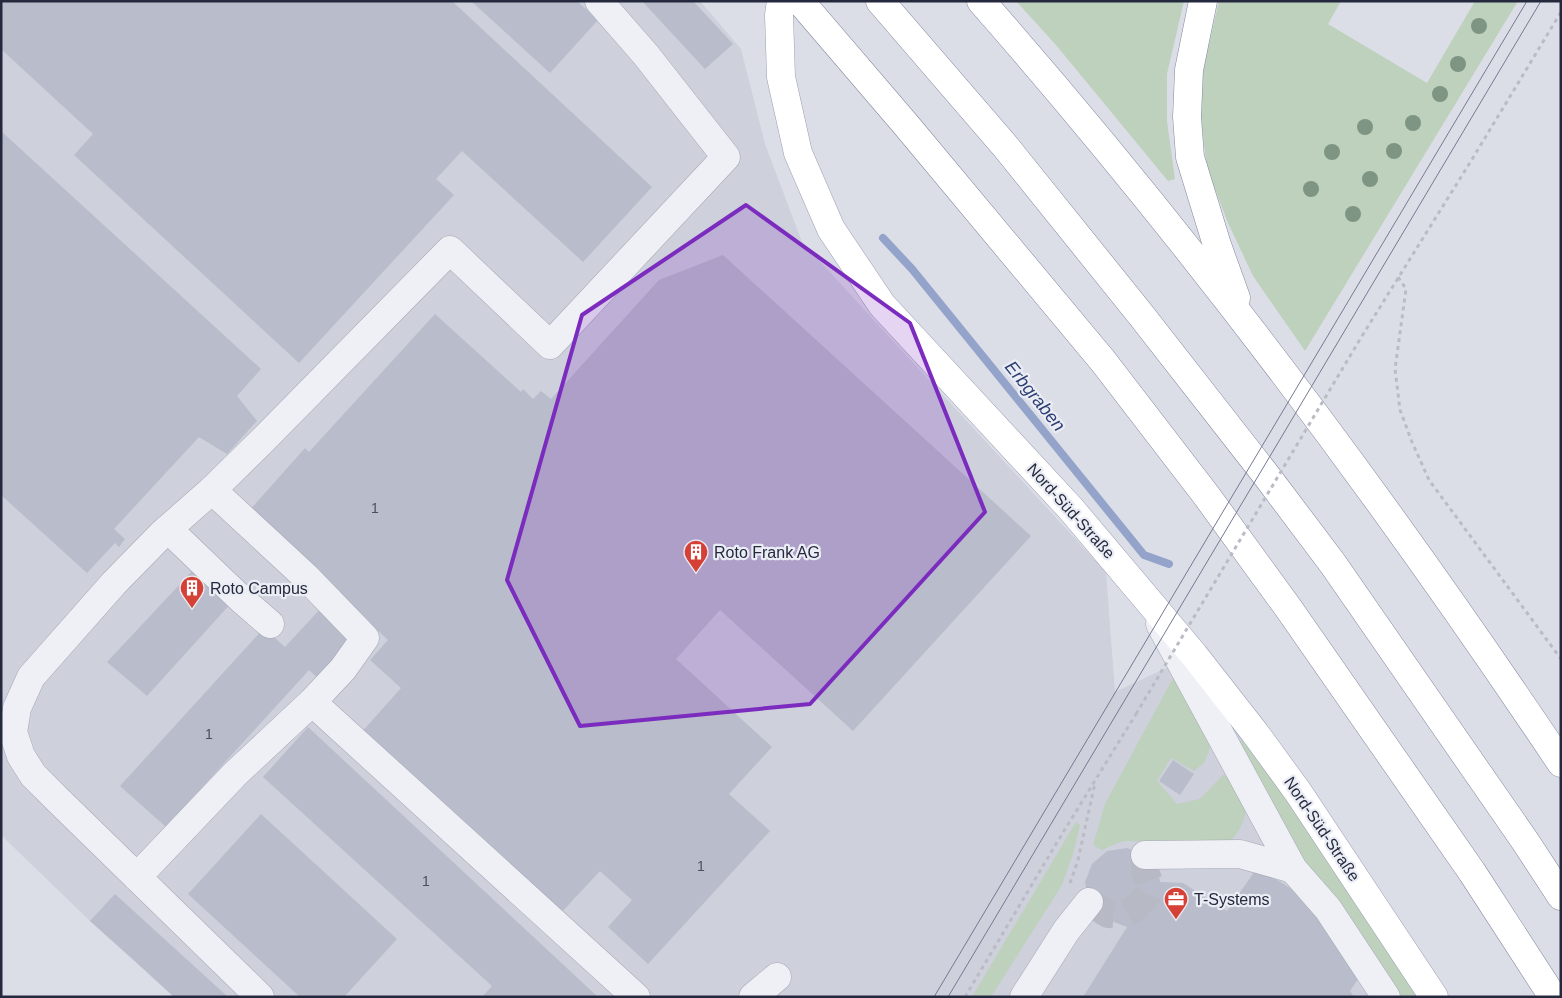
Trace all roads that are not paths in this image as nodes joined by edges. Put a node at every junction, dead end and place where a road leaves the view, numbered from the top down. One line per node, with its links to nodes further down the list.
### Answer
1 (599, 1): 8 (lane)
2 (781, 1): 10 (main road, Nord-Süd-Straße)
3 (800, 1): 26 (main road)
4 (880, 1): 18 (main road)
5 (981, 1): 7 (main road)
6 (1203, 1): 7 (main road)
7 (1243, 318): 13 (main road)
8 (212, 490): 9 (lane); 12 (lane)
9 (168, 529): 11 (lane); 16 (lane)
10 (1144, 594): 15 (lane); 25 (main road, Nord-Süd-Straße)
11 (270, 624)
12 (312, 702): 16 (lane); 21 (lane)
13 (1561, 763)
14 (1145, 855): 15 (lane)
15 (1293, 869): 24 (lane)
16 (136, 877): 20 (lane)
17 (1077, 896): 23 (lane)
18 (1561, 896)
19 (777, 977): 22 (lane)
20 (260, 997)
21 (636, 997)
22 (752, 997)
23 (1024, 997)
24 (1386, 997)
25 (1434, 997)
26 (1553, 997)

